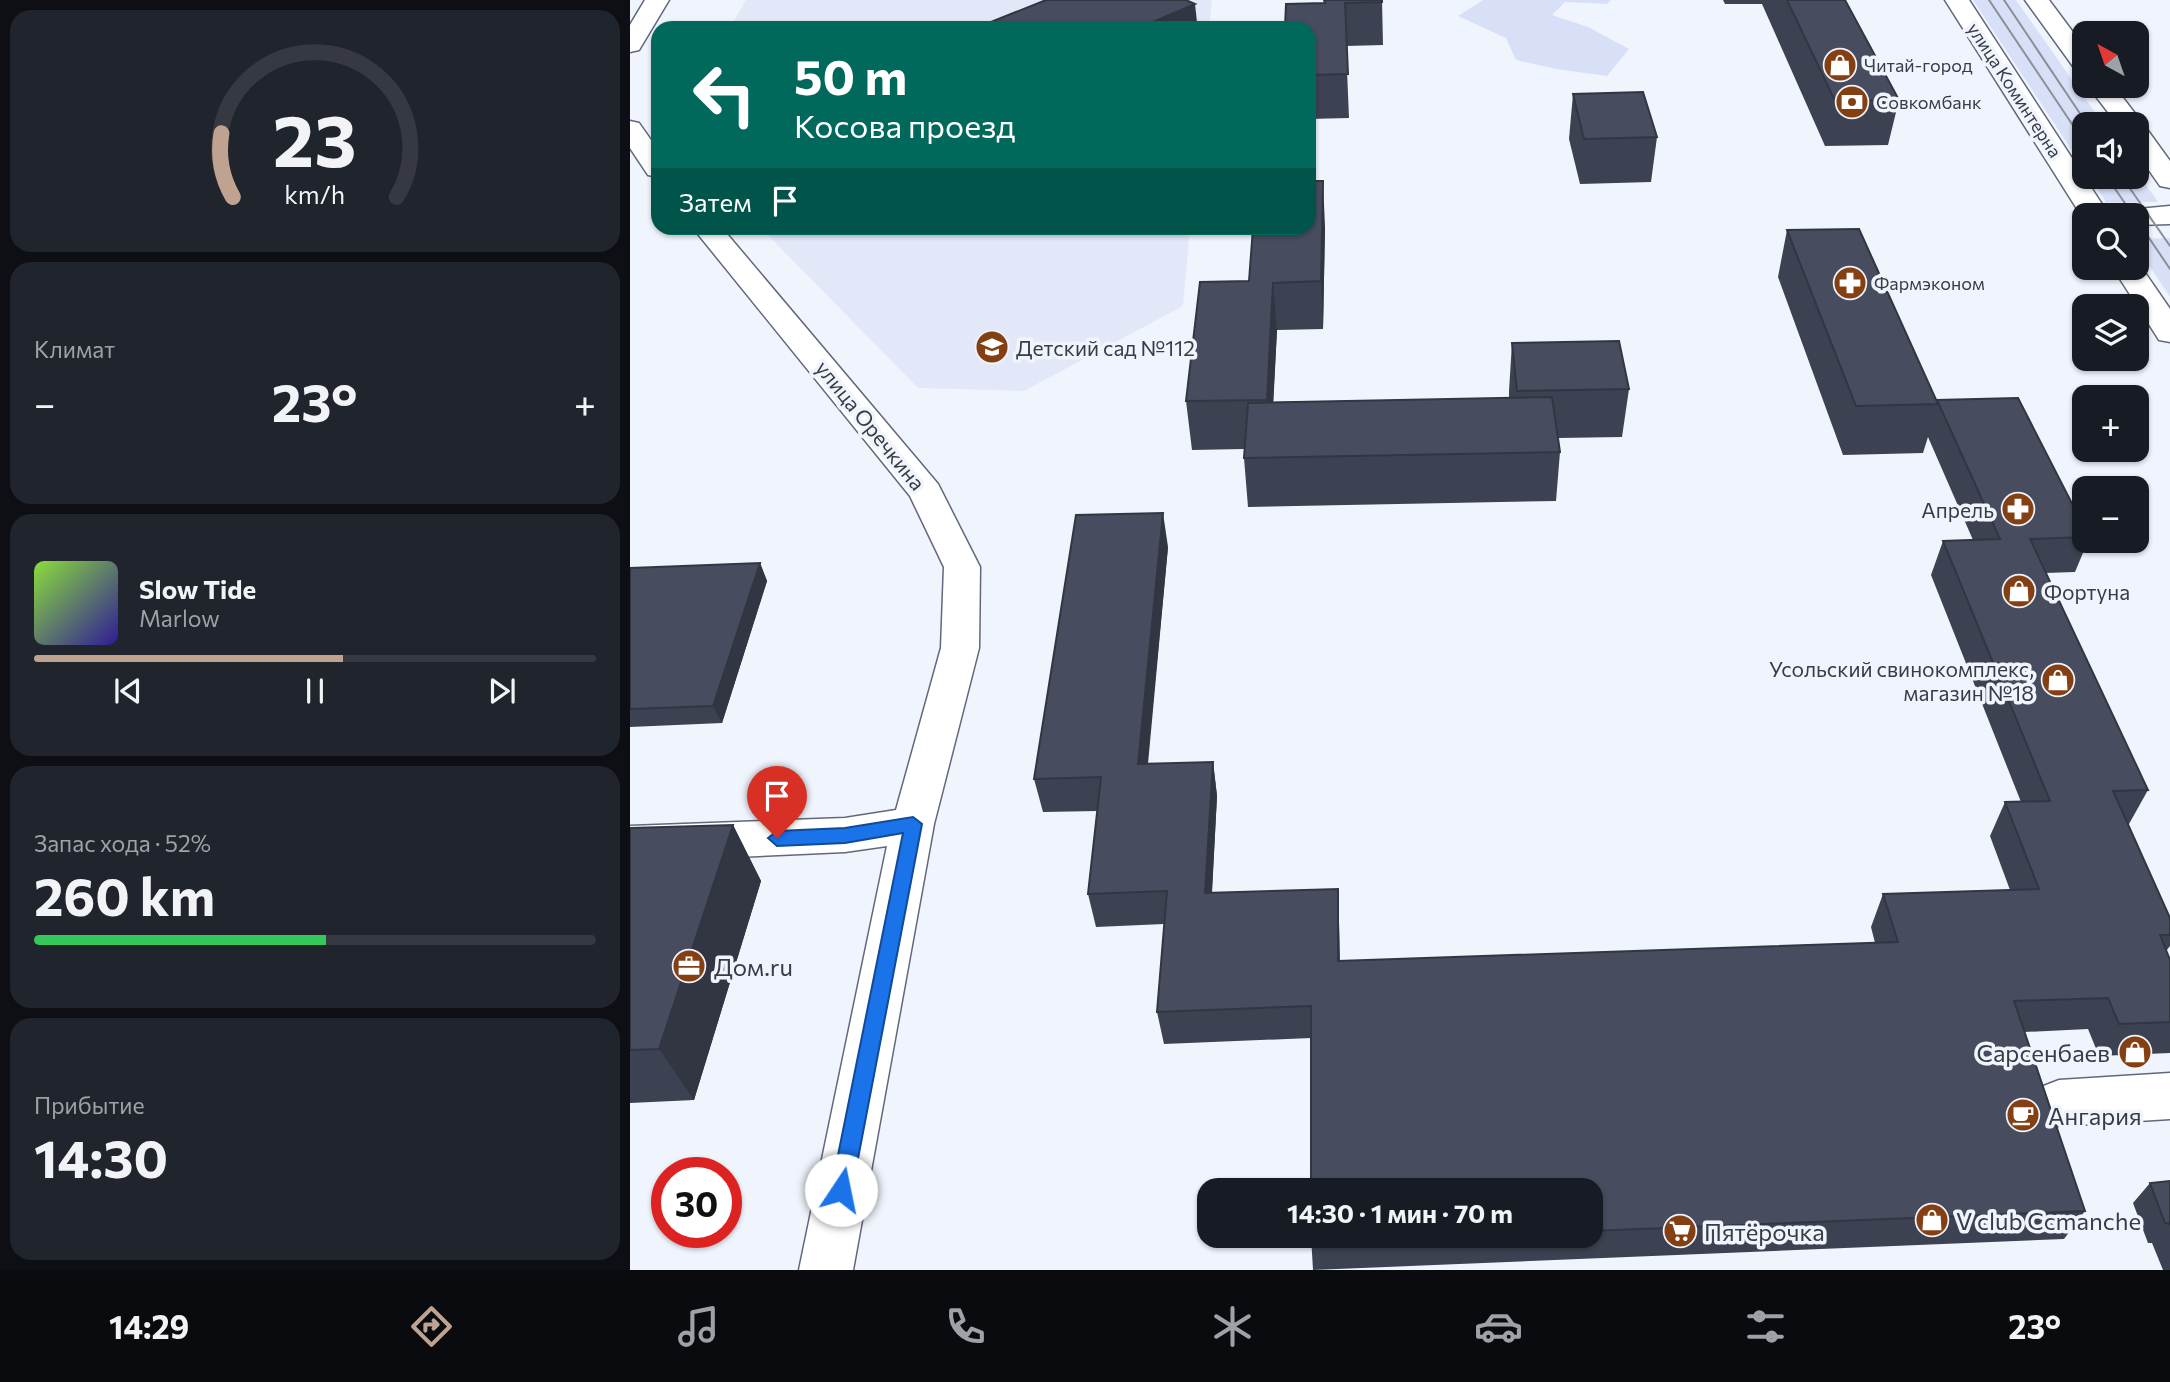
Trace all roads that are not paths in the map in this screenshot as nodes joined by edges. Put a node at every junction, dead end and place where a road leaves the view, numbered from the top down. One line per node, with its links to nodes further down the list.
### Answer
1 (657, 0): 4 (street)
2 (1957, 0): 12 (street, улица Коминтерна)
3 (2037, 0): 5 (street)
4 (630, 45)
5 (2072, 48)
6 (2110, 98): 7 (street)
7 (2121, 112)
8 (630, 129): 10 (street)
9 (2149, 151): 11 (street)
10 (651, 159)
11 (2170, 180)
12 (2087, 203)
13 (2170, 215): 14 (street)
14 (2149, 216)
15 (713, 235): 18 (street, улица Оречкина)
16 (2137, 280): 17 (street)
17 (2170, 333)
18 (913, 824): 19 (street); 22 (street, улица Оречкина)
19 (630, 844)
20 (2170, 1096): 21 (street)
21 (2059, 1103)
22 (825, 1270)

